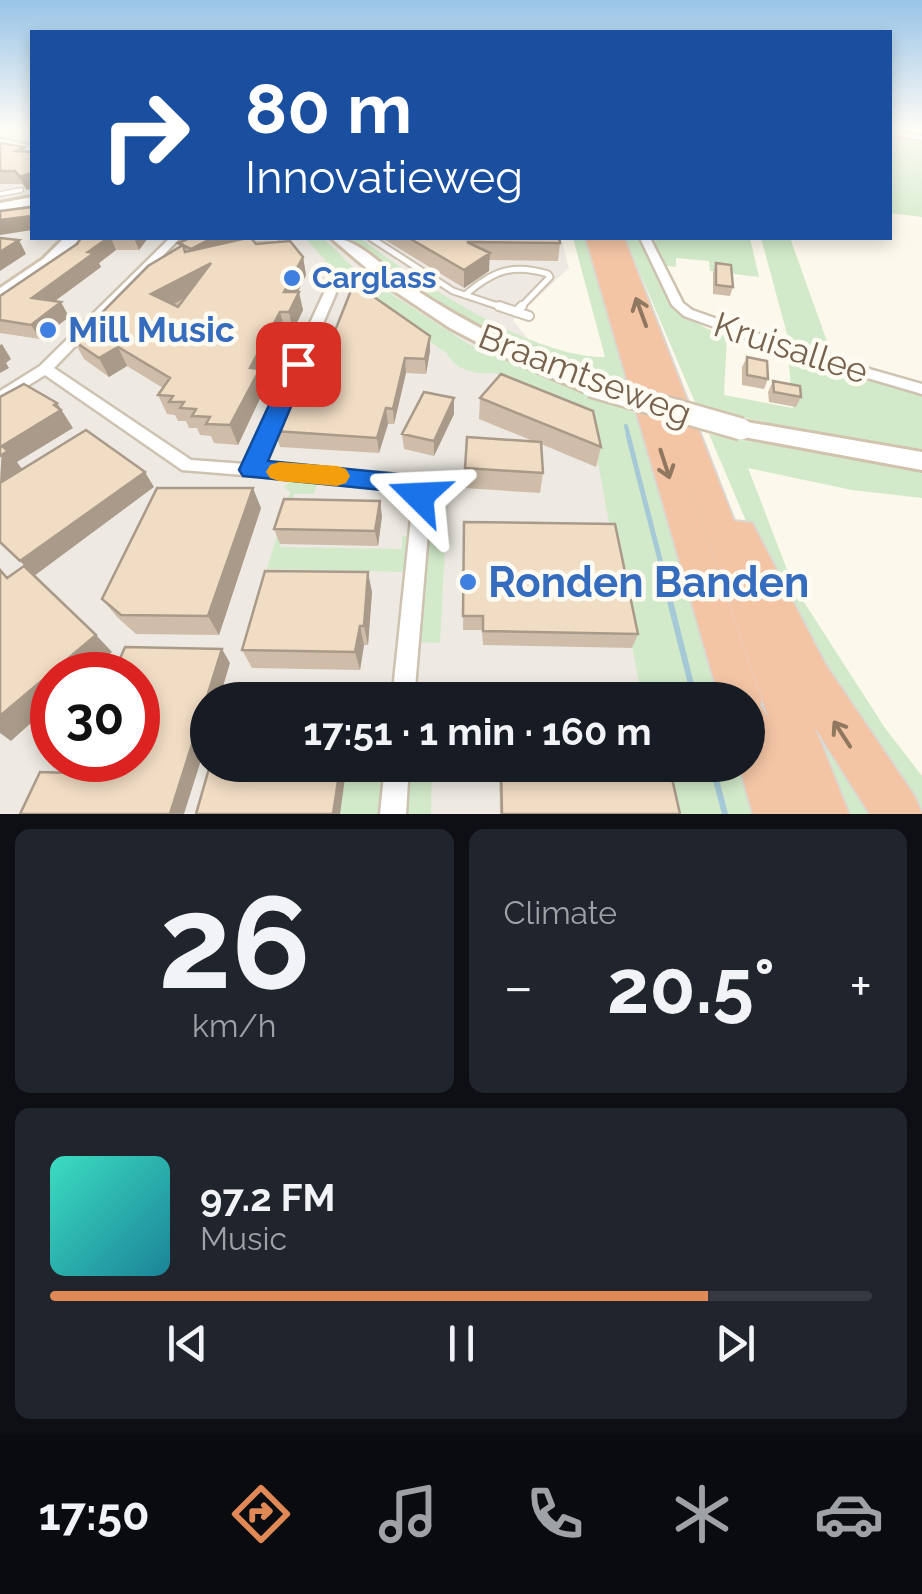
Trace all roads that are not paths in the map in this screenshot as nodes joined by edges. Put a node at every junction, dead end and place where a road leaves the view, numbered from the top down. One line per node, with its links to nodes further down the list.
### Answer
1 (0, 194): 2 (lane)
2 (26, 196): 3 (street)
3 (0, 207)
4 (70, 240): 13 (street)
5 (173, 240): 16 (street)
6 (340, 240): 20 (street, Braamtseweg, bridge)
7 (373, 240): 12 (lane)
8 (596, 240): 23 (highway, one-way to 23)
9 (615, 240): 17 (highway, one-way to 9)
10 (646, 240): 18 (street, Kruisallee)
11 (330, 293): 21 (street)
12 (466, 295): 14 (lane); 14 (lane)
13 (0, 296)
14 (516, 312): 15 (lane)
15 (529, 316)
16 (45, 369): 19 (street); 21 (street)
17 (668, 386): 28 (highway); 29 (highway, one-way to 17)
18 (922, 390)
19 (0, 398)
20 (922, 461)
21 (252, 470): 22 (street)
22 (404, 682)
23 (735, 682)
24 (765, 774): 27 (highway)
25 (396, 782): 26 (street)
26 (393, 814)
27 (778, 814)
28 (825, 814)
29 (898, 814)

